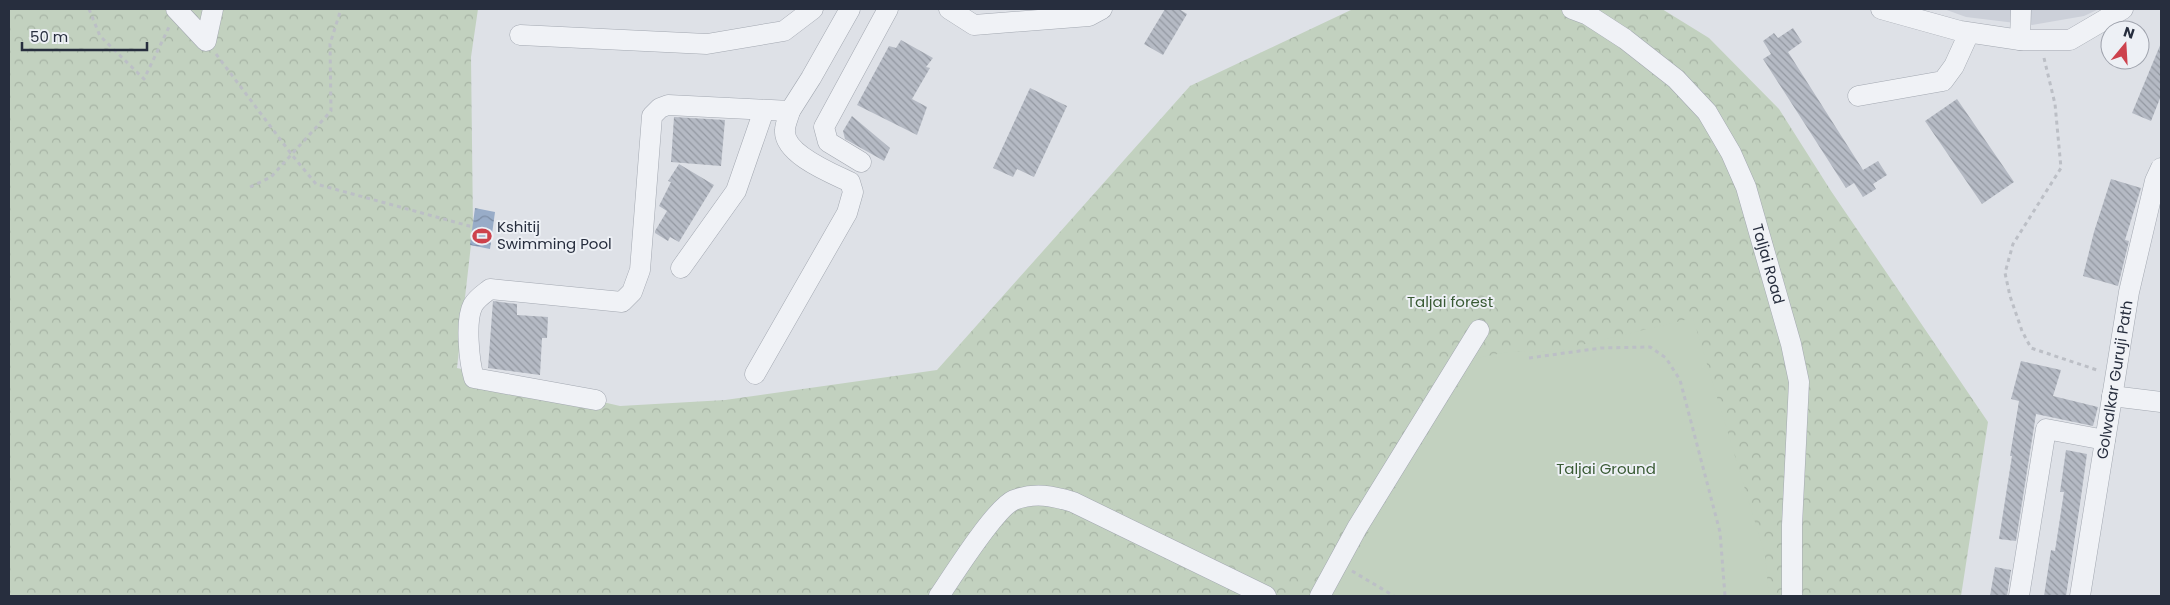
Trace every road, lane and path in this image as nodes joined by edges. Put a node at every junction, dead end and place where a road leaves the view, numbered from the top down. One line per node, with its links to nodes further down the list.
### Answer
1 (89, 9): 13 (path)
2 (213, 9): 17 (street)
3 (342, 9): 21 (path)
4 (813, 9): 15 (street)
5 (850, 9): 20 (street)
6 (888, 9): 22 (street)
7 (949, 9): 8 (street)
8 (1102, 9)
9 (1572, 9): 41 (street, Taljai Road)
10 (1881, 9): 14 (street)
11 (2021, 9): 16 (street)
12 (2124, 9): 16 (street)
13 (176, 10): 17 (street)
14 (1969, 32): 16 (street); 18 (street)
15 (520, 35)
16 (2030, 40): 30 (path)
17 (206, 41): 21 (path)
18 (1858, 96)
19 (764, 110): 20 (street); 26 (street); 32 (street)
20 (790, 110): 29 (street)
21 (292, 155): 24 (path); 25 (path)
22 (861, 162)
23 (2159, 177): 30 (street, Golwalkar Guruji Path)
24 (250, 187)
25 (473, 227)
26 (681, 268)
27 (1480, 330): 35 (street)
28 (1529, 358): 40 (path)
29 (756, 374)
30 (2115, 376): 31 (street, Golwalkar Guruji Path)
31 (2112, 396): 33 (street); 34 (street, Golwalkar Guruji Path)
32 (596, 400)
33 (2161, 402)
34 (2105, 440): 42 (street); 43 (street, Golwalkar Guruji Path)
35 (1338, 563): 38 (street); 39 (path)
36 (939, 596): 37 (street)
37 (1266, 596)
38 (1320, 596)
39 (1394, 596)
40 (1725, 596)
41 (1792, 596)
42 (2019, 596)
43 (2080, 596)

